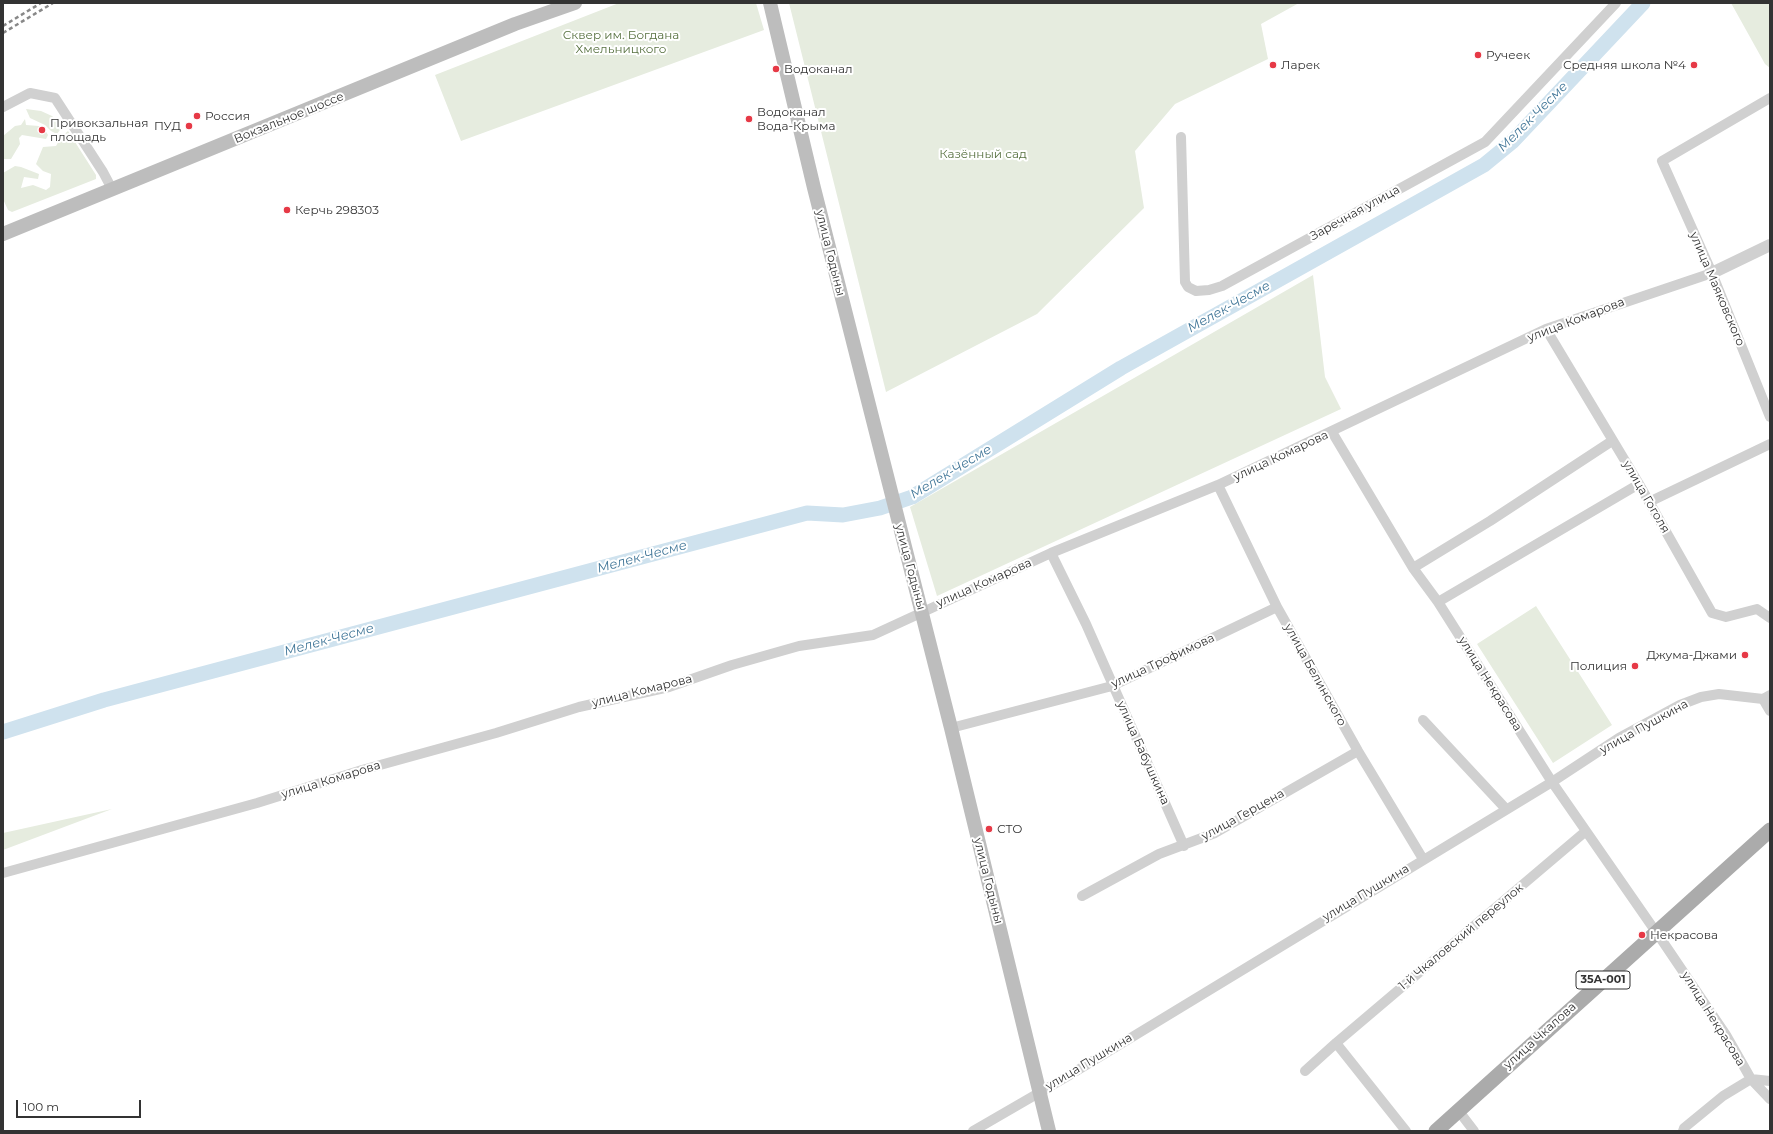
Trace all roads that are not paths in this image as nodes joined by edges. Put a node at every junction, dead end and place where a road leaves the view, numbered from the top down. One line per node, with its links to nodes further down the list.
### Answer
1 (575, 3): 7 (main road, Вокзальное шоссе)
2 (770, 3): 23 (main road, улица Годыны)
3 (1616, 3): 6 (street, Заречная улица)
4 (1770, 98): 10 (street, улица Маяковского)
5 (3, 107): 7 (street)
6 (1181, 137)
7 (112, 189): 8 (main road, Вокзальное шоссе)
8 (3, 234)
9 (1770, 245): 10 (street, улица Комарова)
10 (1712, 273): 11 (street, улица Комарова); 12 (street, улица Маяковского)
11 (1546, 329): 13 (street, улица Комарова); 14 (street, улица Гоголя)
12 (1770, 417)
13 (1332, 432): 17 (street, улица Комарова); 20 (street, улица Некрасова)
14 (1612, 441): 16 (street, улица Гоголя); 20 (street)
15 (1770, 444): 18 (street)
16 (1639, 484): 18 (street, улица Гоголя); 21 (street)
17 (1218, 485): 19 (street, улица Комарова); 22 (street, улица Белинского)
18 (1649, 502): 24 (street, улица Гоголя)
19 (1051, 553): 23 (street, улица Комарова); 25 (street, улица Бабушкина)
20 (1413, 568): 21 (street, улица Некрасова)
21 (1438, 602): 31 (street, улица Некрасова)
22 (1277, 607): 25 (street, улица Трофимова); 30 (street, улица Белинского)
23 (922, 611): 29 (main road, улица Годыны); 38 (street, улица Комарова)
24 (1770, 618)
25 (1112, 686): 29 (street, улица Трофимова); 36 (street, улица Бабушкина)
26 (1766, 697): 27 (street); 31 (street, улица Пушкина)
27 (1770, 711)
28 (1423, 720): 32 (street)
29 (951, 728): 45 (main road, улица Годыны)
30 (1358, 751): 36 (street, улица Герцена); 37 (street, улица Белинского)
31 (1552, 782): 32 (street, улица Пушкина); 34 (street, улица Некрасова)
32 (1506, 809): 37 (street, улица Пушкина)
33 (1770, 830): 40 (main road, улица Чкалова / 35А-001)
34 (1586, 832): 40 (street, улица Некрасова); 41 (street, 1-й Чкаловский переулок)
35 (1770, 836): 40 (main road, улица Чкалова / 35А-001)
36 (1184, 846): 39 (street, улица Герцена)
37 (1423, 858): 45 (street, улица Пушкина)
38 (3, 873)
39 (1082, 896)
40 (1658, 934): 43 (street, улица Некрасова); 47 (main road, улица Чкалова / 35А-001)
41 (1336, 1043): 42 (street, 1-й Чкаловский переулок); 50 (street)
42 (1305, 1071)
43 (1751, 1079): 44 (street); 46 (street, улица Некрасова); 54 (street)
44 (1770, 1081)
45 (1039, 1093): 48 (street, улица Пушкина); 49 (main road, улица Годыны)
46 (1770, 1099)
47 (1459, 1112): 51 (main road, улица Чкалова / 35А-001); 52 (main road, улица Чкалова / 35А-001); 53 (street)
48 (973, 1131)
49 (1049, 1131)
50 (1406, 1131)
51 (1436, 1131)
52 (1443, 1131)
53 (1474, 1131)
54 (1683, 1131)

